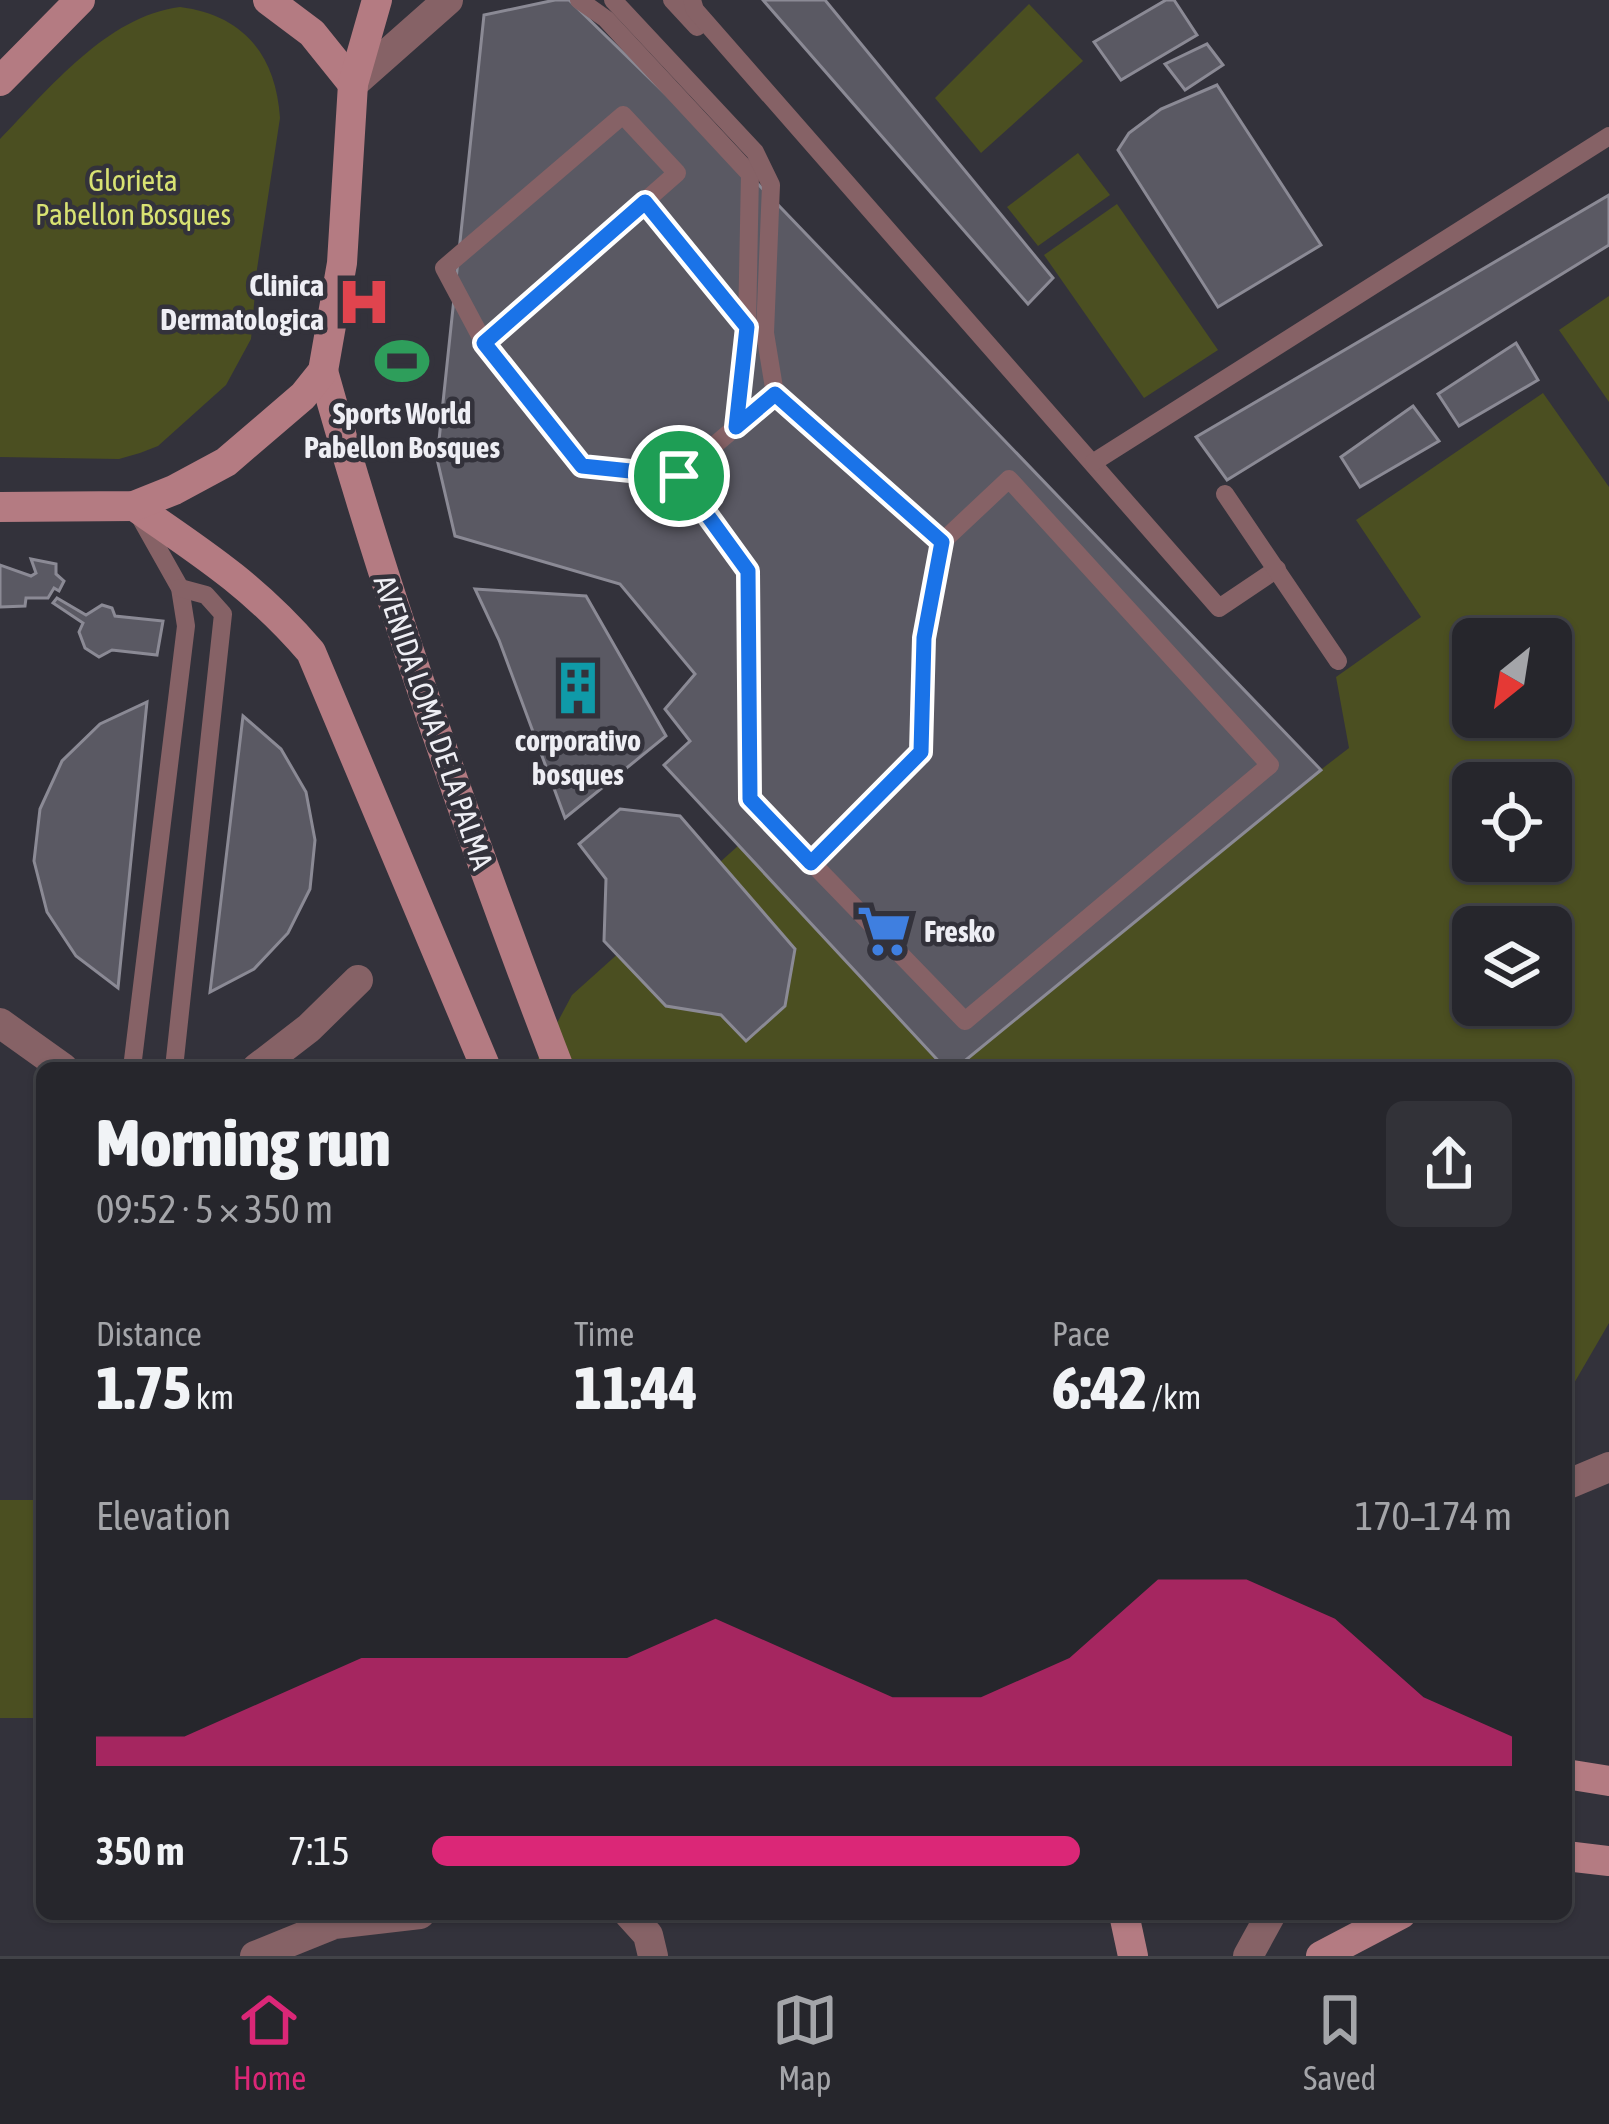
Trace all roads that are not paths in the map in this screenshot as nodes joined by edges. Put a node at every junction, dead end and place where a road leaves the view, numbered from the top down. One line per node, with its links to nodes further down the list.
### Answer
1 (94, 0): 9 (main road)
2 (268, 0): 11 (main road)
3 (377, 0): 11 (main road)
4 (448, 0): 11 (street)
5 (579, 0): 15 (lane)
6 (613, 0): 18 (lane)
7 (671, 0): 14 (lane)
8 (692, 0): 20 (lane)
9 (73, 8): 10 (main road)
10 (4, 70)
11 (353, 84): 17 (main road)
12 (1609, 136): 20 (lane)
13 (645, 202): 15 (lane); 16 (lane); 16 (lane)
14 (945, 309)
15 (747, 327): 19 (lane)
16 (484, 343): 21 (lane)
17 (323, 371): 23 (main road); 37 (main road, AVENIDA LOMA DE LA PALMA)
18 (775, 394): 19 (lane); 25 (lane)
19 (736, 427): 21 (lane)
20 (1094, 462): 26 (lane)
21 (679, 476): 29 (lane)
22 (1225, 494): 26 (lane)
23 (134, 506): 24 (main road); 27 (lane); 36 (main road)
24 (0, 507)
25 (942, 542): 29 (lane); 29 (lane)
26 (1277, 569): 28 (lane)
27 (180, 588): 33 (lane); 34 (lane)
28 (1338, 661)
29 (811, 863)
30 (358, 980): 35 (street)
31 (0, 1023): 32 (street)
32 (55, 1062)
33 (133, 1062)
34 (175, 1062)
35 (264, 1062)
36 (484, 1062)
37 (557, 1062)
38 (1609, 1468): 39 (street)
39 (1572, 1482)
40 (1572, 1775): 41 (main road)
41 (1609, 1780)
42 (1572, 1857): 43 (main road)
43 (1609, 1861)
44 (368, 1920): 48 (street)
45 (634, 1920): 49 (street)
46 (1125, 1920): 50 (main road)
47 (1390, 1920): 51 (main road)
48 (256, 1956)
49 (652, 1956)
50 (1133, 1956)
51 (1321, 1956)

